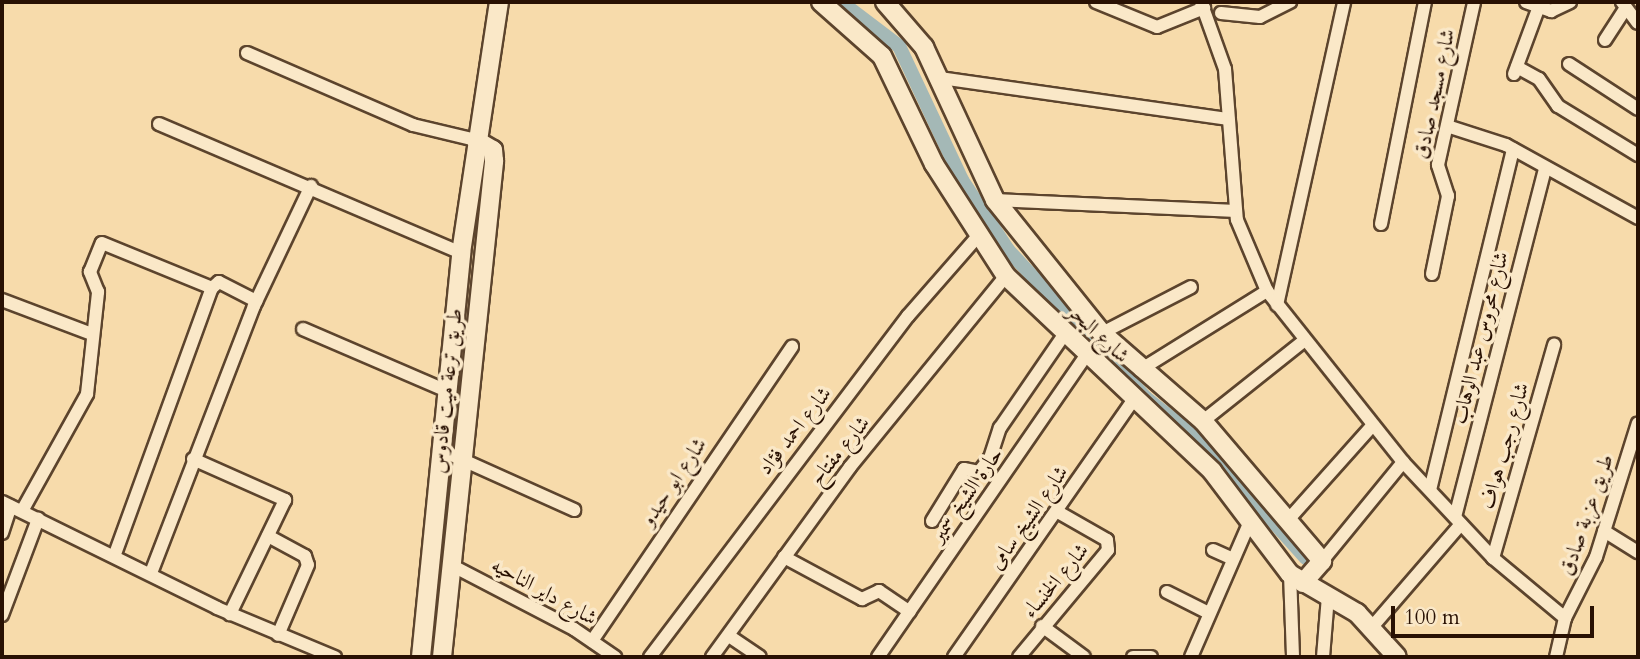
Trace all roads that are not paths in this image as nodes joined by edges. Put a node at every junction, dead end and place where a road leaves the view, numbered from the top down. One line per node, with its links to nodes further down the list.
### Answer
1 (499, 2): 24 (street, طريق ترعة ميت قادوس)
2 (821, 2): 33 (street, شارع البحر)
3 (885, 2): 19 (street, شارع البحر)
4 (1096, 2): 10 (street)
5 (1290, 2): 13 (street)
6 (1344, 2): 42 (street)
7 (1425, 2): 32 (street)
8 (1474, 2): 23 (street, شارع مسجد صادق)
9 (1570, 2): 11 (street)
10 (1203, 5): 15 (street)
11 (1532, 5): 26 (street)
12 (1624, 5): 14 (street); 16 (street)
13 (1219, 7): 15 (street)
14 (1638, 23)
15 (1216, 35): 21 (street)
16 (1605, 40)
17 (247, 53): 24 (street)
18 (1569, 64): 20 (street)
19 (940, 78): 21 (street); 29 (street, شارع البحر)
20 (1638, 109)
21 (1228, 118): 30 (street)
22 (159, 124): 28 (street)
23 (1447, 126): 25 (street); 35 (street, شارع مسجد صادق)
24 (476, 139): 34 (street, طريق ترعة ميت قادوس); 59 (street, طريق ترعة ميت قادوس)
25 (1513, 149): 27 (street); 62 (street)
26 (1638, 153)
27 (1545, 168): 31 (street); 70 (street, شارع محروس عبد الوهاب)
28 (311, 186): 34 (street); 41 (street)
29 (995, 200): 30 (street); 44 (street, شارع البحر)
30 (1236, 211): 39 (street)
31 (1638, 218)
32 (1381, 224)
33 (979, 235): 36 (street, شارع البحر); 102 (street, شارع احمد فؤاد)
34 (461, 253): 52 (street, طريق ترعة ميت قادوس)
35 (1432, 274)
36 (1006, 276): 46 (street, شارع البحر); 79 (street, شارع مفتاح)
37 (1191, 287): 44 (street)
38 (212, 288): 41 (street); 45 (street); 78 (street)
39 (1267, 291): 42 (street); 51 (street)
40 (2, 300): 45 (street)
41 (256, 301): 58 (street)
42 (1277, 305): 47 (street)
43 (303, 329): 52 (street)
44 (1102, 333): 51 (street, شارع البحر)
45 (92, 334): 63 (street)
46 (1064, 335): 50 (street, شارع البحر); 68 (street)
47 (1305, 340): 54 (street); 55 (street)
48 (1554, 345): 80 (street, شارع رجب هواف)
49 (792, 347): 97 (street, شارع ابو حيدو)
50 (1087, 355): 53 (street, شارع البحر); 88 (street, حارة الشيخ سمير)
51 (1140, 370): 54 (street, شارع البحر)
52 (449, 392): 57 (street, طريق ترعة ميت قادوس)
53 (1134, 399): 60 (street, شارع البحر); 65 (street, شارع الشيخ سامى)
54 (1203, 421): 60 (street, شارع البحر)
55 (1372, 426): 61 (street); 67 (street)
56 (1638, 428): 71 (street, طريق عزبة صادق)
57 (443, 450): 59 (street); 73 (street, طريق ترعة ميت قادوس)
58 (193, 459): 74 (street); 84 (street)
59 (463, 459): 64 (street); 75 (street, طريق ترعة ميت قادوس)
60 (1222, 462): 67 (street, شارع البحر); 69 (street, شارع البحر)
61 (1403, 462): 62 (street); 82 (street)
62 (1430, 490): 70 (street)
63 (12, 507): 66 (street); 72 (street)
64 (574, 510)
65 (1058, 512): 93 (street, شارع الخنساء); 106 (street, شارع الشيخ سامى)
66 (38, 519): 78 (street); 91 (street)
67 (1288, 520): 82 (street, شارع البحر)
68 (932, 521)
69 (1250, 521): 81 (street); 85 (street, شارع البحر)
70 (1458, 521): 80 (street); 94 (street)
71 (1604, 531): 77 (street); 92 (street, طريق عزبة صادق)
72 (2, 533)
73 (436, 536): 75 (street); 99 (street, طريق ترعة ميت قادوس)
74 (268, 537): 90 (street); 95 (street)
75 (454, 540): 83 (street, طريق ترعة ميت قادوس)
76 (1213, 550): 81 (street)
77 (1638, 552)
78 (115, 554): 84 (street)
79 (784, 557): 88 (street); 96 (street, شارع مفتاح)
80 (1493, 558): 92 (street)
81 (1233, 559): 89 (street)
82 (1322, 561): 85 (street)
83 (451, 565): 97 (street, شارع داير الناحيه); 100 (street, طريق ترعة ميت قادوس)
84 (151, 573): 90 (street)
85 (1297, 578): 87 (street, شارع البحر); 112 (street)
86 (1167, 592): 89 (street)
87 (1328, 596): 94 (street, شارع البحر); 113 (street)
88 (910, 612): 105 (street, حارة الشيخ سمير)
89 (1209, 613): 111 (street)
90 (230, 614): 95 (street)
91 (2, 615)
92 (1565, 618): 115 (street, طريق عزبة صادق)
93 (1042, 626): 107 (street, شارع الخنساء); 108 (street)
94 (1372, 627): 114 (street, شارع البحر)
95 (278, 635): 98 (street)
96 (729, 636): 103 (street, شارع مفتاح); 104 (street)
97 (592, 641): 101 (street, شارع داير الناحيه)
98 (335, 657)
99 (421, 657)
100 (442, 657)
101 (615, 657)
102 (650, 657)
103 (712, 657)
104 (760, 657)
105 (878, 657)
106 (954, 657)
107 (1019, 657)
108 (1084, 657)
109 (1133, 657): 110 (street)
110 (1151, 657)
111 (1191, 657)
112 (1293, 657)
113 (1324, 657)
114 (1397, 657)
115 (1556, 657)

